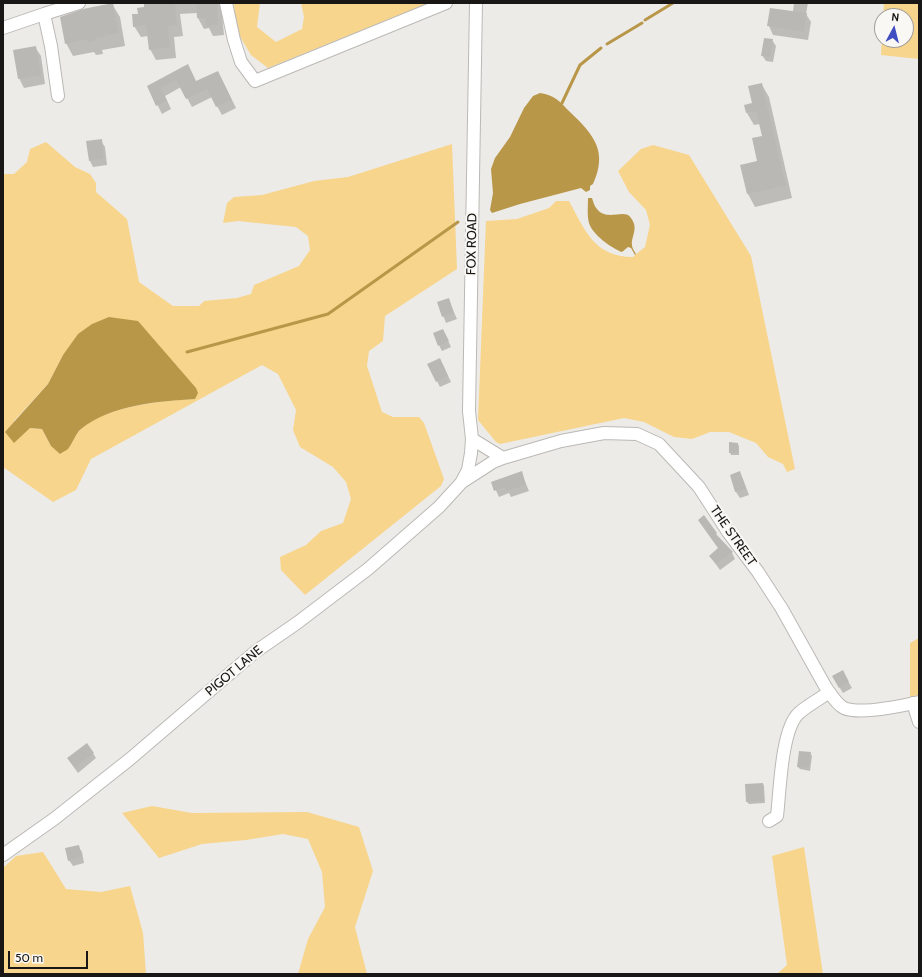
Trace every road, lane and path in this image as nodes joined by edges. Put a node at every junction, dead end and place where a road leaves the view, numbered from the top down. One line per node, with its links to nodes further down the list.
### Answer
1 (79, 3): 5 (street)
2 (226, 3): 3 (street)
3 (446, 3)
4 (476, 3): 8 (street, FOX ROAD)
5 (44, 14): 6 (street); 7 (street)
6 (3, 28)
7 (58, 96)
8 (472, 439): 9 (street); 10 (street, FOX ROAD)
9 (503, 458): 10 (street, THE STREET); 11 (street, THE STREET)
10 (461, 482): 15 (street, PIGOT LANE)
11 (830, 692): 12 (street, THE STREET); 14 (street)
12 (916, 703): 13 (street)
13 (919, 722)
14 (769, 821)
15 (3, 855)

